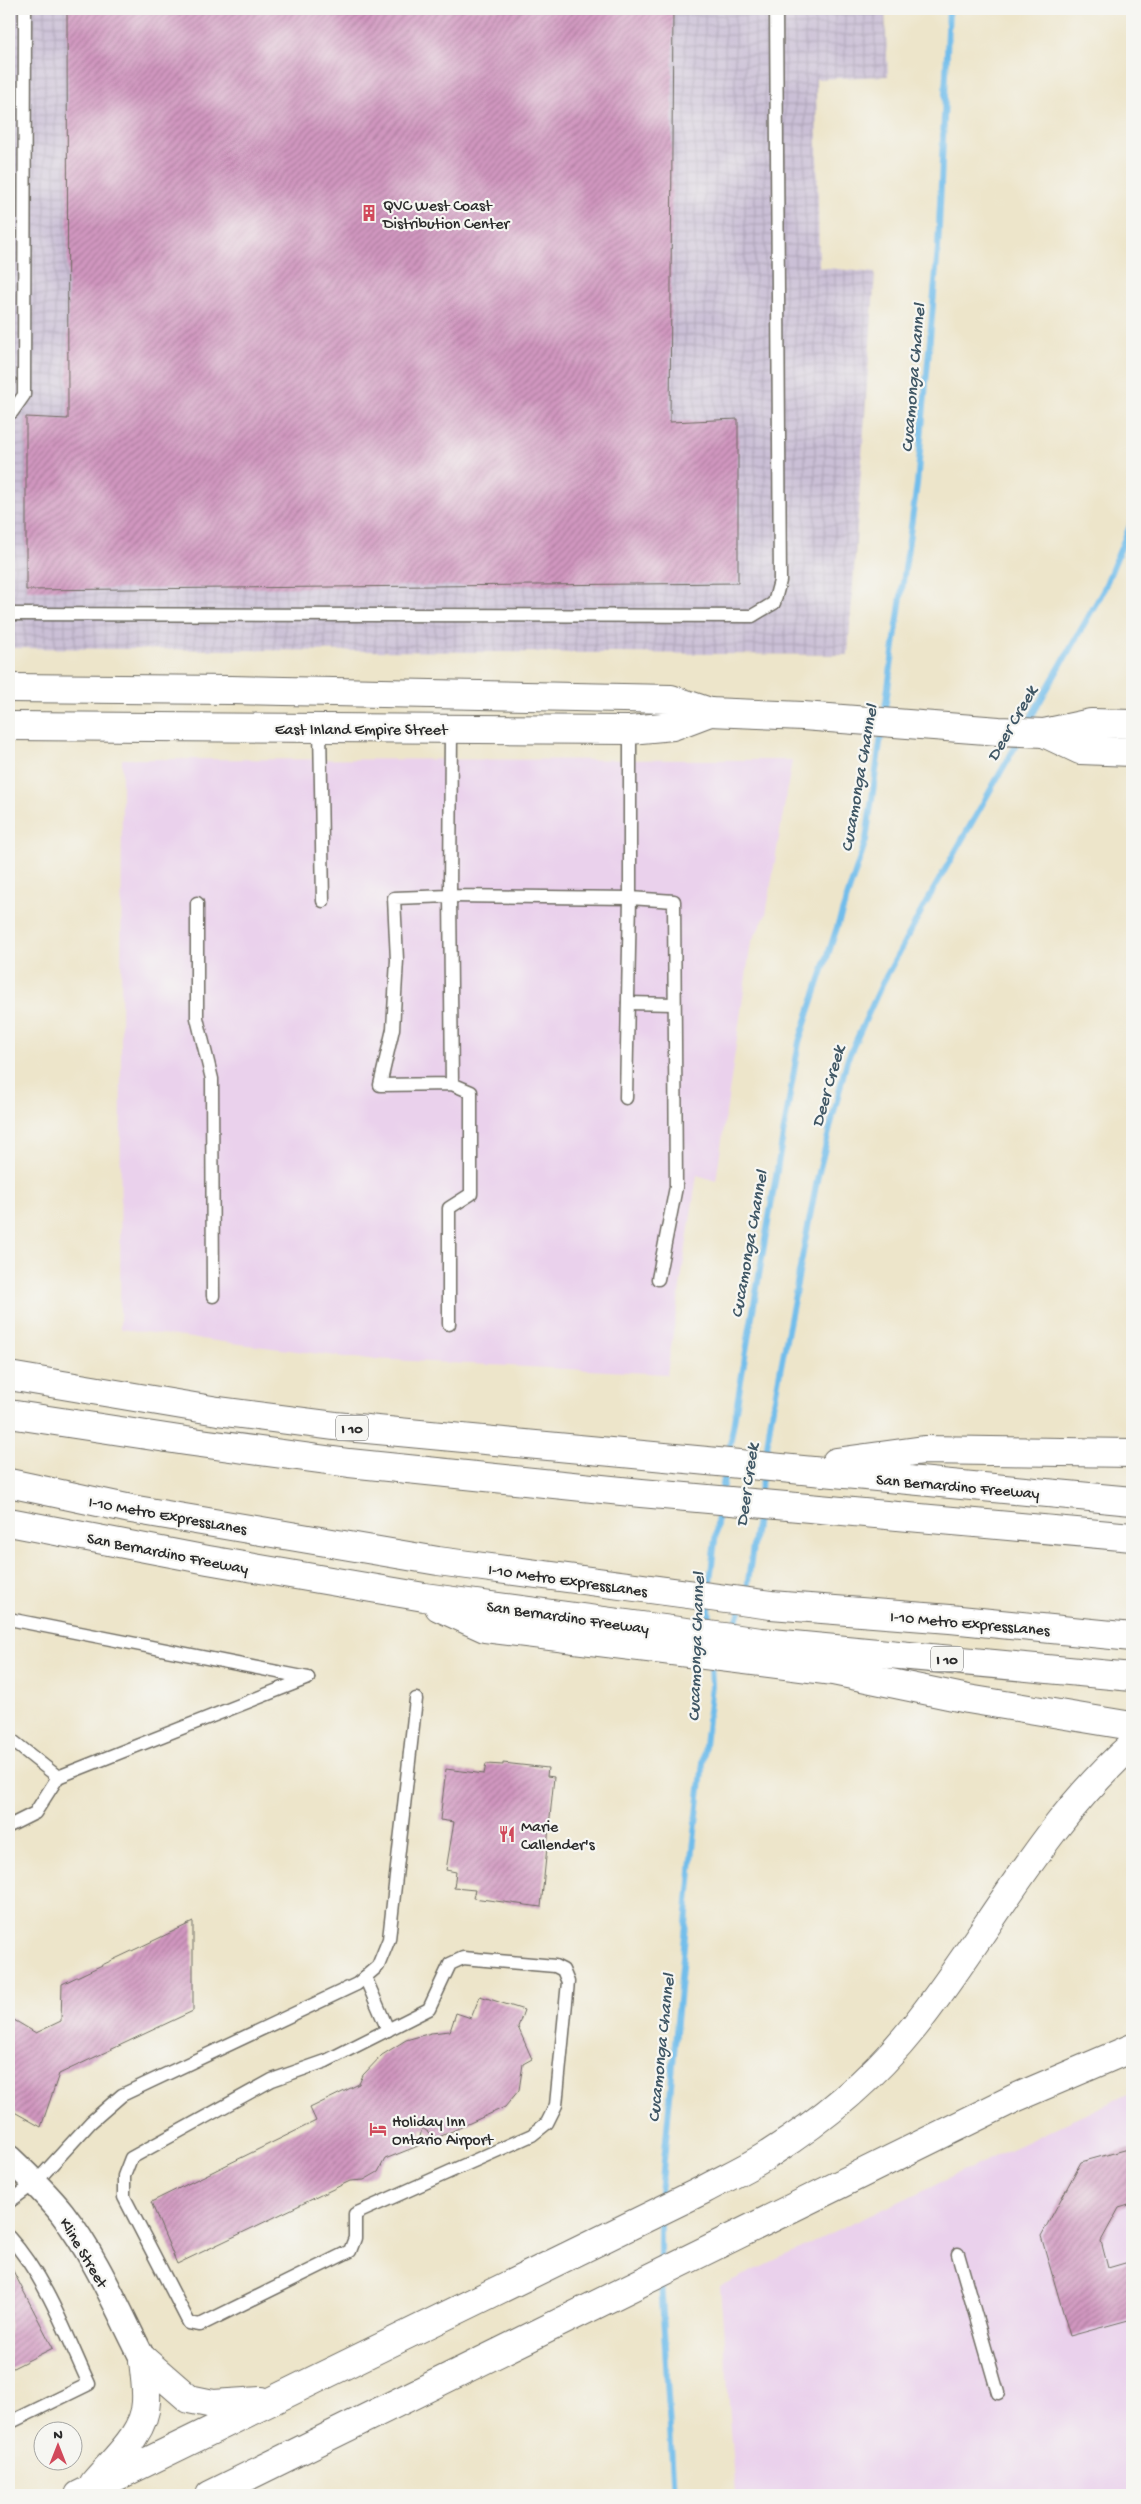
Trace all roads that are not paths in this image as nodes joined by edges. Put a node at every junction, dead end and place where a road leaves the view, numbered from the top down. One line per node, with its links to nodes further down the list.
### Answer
1 (25, 9): 3 (lane)
2 (776, 9): 4 (lane)
3 (9, 413)
4 (9, 614)
5 (9, 688): 6 (main road, East Inland Empire Street)
6 (710, 712): 11 (main road, East Inland Empire Street); 12 (main road, East Inland Empire Street)
7 (1132, 724): 12 (main road)
8 (9, 726): 9 (main road, East Inland Empire Street)
9 (320, 728): 10 (main road, East Inland Empire Street); 16 (lane)
10 (451, 729): 11 (main road, East Inland Empire Street); 14 (lane)
11 (630, 730): 15 (lane)
12 (1044, 733): 13 (main road)
13 (1132, 752)
14 (450, 896): 15 (lane); 20 (lane); 20 (lane)
15 (630, 898): 18 (lane); 19 (lane)
16 (323, 901)
17 (197, 903): 23 (lane)
18 (628, 1003): 19 (lane); 21 (lane)
19 (674, 1004): 22 (lane)
20 (452, 1084): 24 (lane)
21 (626, 1098)
22 (658, 1279)
23 (213, 1296)
24 (449, 1324)
25 (9, 1376): 28 (main road, San Bernardino Freeway / I 10)
26 (9, 1414): 32 (main road)
27 (1132, 1453): 28 (main road)
28 (790, 1469): 30 (main road, San Bernardino Freeway / I 10)
29 (9, 1483): 34 (main road, I-10 Metro ExpressLanes)
30 (1132, 1501)
31 (9, 1522): 35 (main road, San Bernardino Freeway / I 10)
32 (1132, 1538)
33 (9, 1621): 41 (lane)
34 (1132, 1637)
35 (762, 1652): 36 (main road, San Bernardino Freeway / I 10); 38 (main road)
36 (1132, 1677)
37 (416, 1699): 43 (lane)
38 (1132, 1726)
39 (9, 1738): 41 (lane)
40 (1132, 1746): 53 (main road)
41 (58, 1777): 42 (lane)
42 (9, 1826)
43 (365, 1977): 44 (lane); 47 (lane)
44 (388, 2030): 44 (lane)
45 (1132, 2048): 56 (main road)
46 (9, 2158): 47 (street, Kline Street)
47 (36, 2183): 48 (lane); 51 (street, Kline Street)
48 (9, 2202)
49 (9, 2238): 54 (lane)
50 (958, 2254): 52 (lane)
51 (143, 2359): 53 (main road); 55 (main road)
52 (998, 2393)
53 (273, 2400): 55 (main road)
54 (9, 2423)
55 (83, 2493)
56 (210, 2495)

